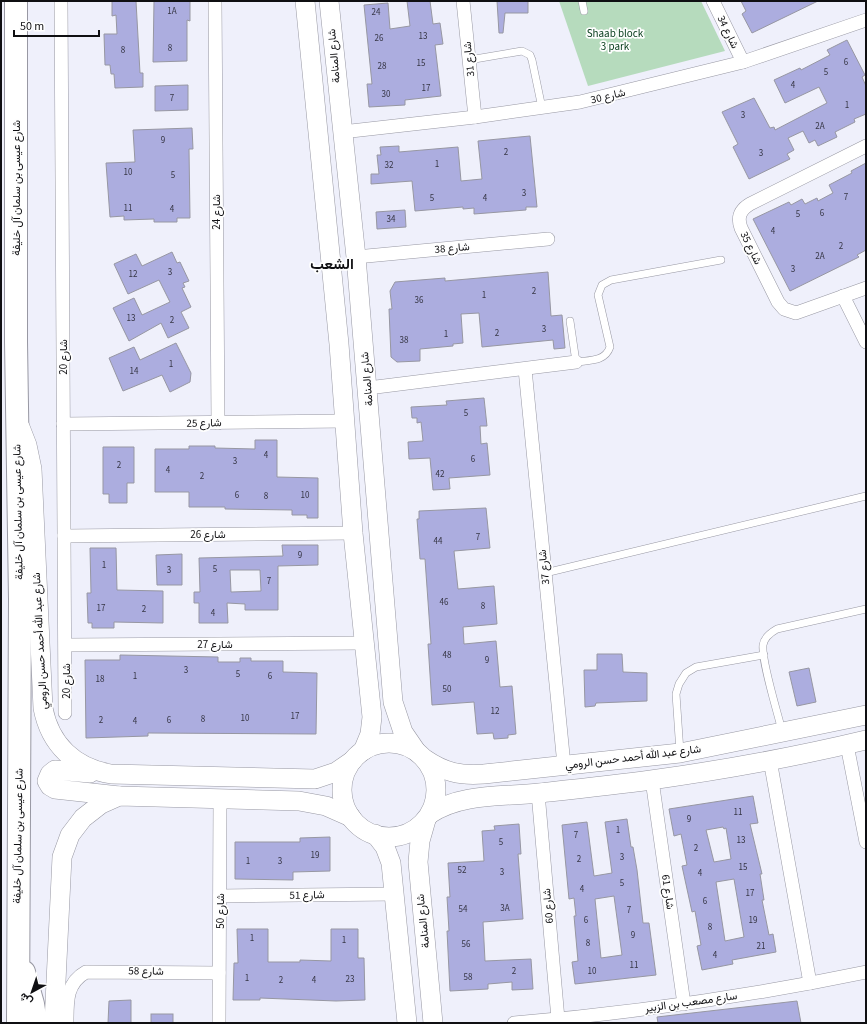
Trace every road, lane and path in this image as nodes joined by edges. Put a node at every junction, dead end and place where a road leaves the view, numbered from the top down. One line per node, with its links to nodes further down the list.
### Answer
1 (16, 1): 36 (highway, شارع عيسى بن سلمان آل خليفة)
2 (61, 1): 38 (street, شارع 20)
3 (215, 1): 37 (street, شارع 24)
4 (305, 1): 11 (street)
5 (329, 1): 12 (street, شارع المنامة)
6 (463, 1): 14 (street, شارع 31)
7 (582, 1): 9 (lane)
8 (713, 1): 15 (street, شارع 34)
9 (584, 11)
10 (866, 20): 15 (street, شارع 30)
11 (308, 26): 12 (street); 16 (street)
12 (332, 26): 13 (street, شارع المنامة)
13 (335, 60): 16 (street); 19 (street, شارع المنامة)
14 (469, 60): 17 (lane); 18 (street, شارع 31)
15 (743, 62): 17 (street, شارع 30)
16 (311, 64): 27 (street)
17 (542, 108): 18 (street, شارع 30)
18 (476, 117): 19 (street, شارع 30)
19 (342, 132): 22 (street, شارع المنامة)
20 (866, 146): 25 (street, شارع 35)
21 (548, 239): 22 (street, شارع 38)
22 (356, 256): 26 (street, شارع المنامة)
23 (721, 260): 32 (lane)
24 (866, 288): 25 (street)
25 (843, 296): 29 (street)
26 (359, 302): 27 (street); 31 (street, شارع المنامة)
27 (335, 304): 30 (street)
28 (570, 321): 32 (lane)
29 (866, 342)
30 (339, 344): 31 (street); 35 (street)
31 (364, 345): 34 (street, شارع المنامة)
32 (576, 362): 33 (street)
33 (525, 369): 34 (street); 42 (street, شارع 37)
34 (368, 388): 48 (street, شارع المنامة)
35 (346, 421): 37 (street, شارع 25); 40 (street)
36 (17, 422): 59 (street, شارع عبد الله أحمد حسن الرومي); 74 (highway, شارع عيسى بن سلمان آل خليفة)
37 (218, 423): 38 (street, شارع 25)
38 (63, 424): 41 (street, شارع 20)
39 (866, 496): 42 (lane)
40 (353, 533): 41 (street, شارع 26); 44 (street)
41 (64, 536): 45 (street, شارع 20)
42 (545, 573): 58 (street, شارع 37)
43 (866, 609): 46 (lane)
44 (365, 643): 45 (street, شارع 27); 47 (street)
45 (66, 645): 49 (street, شارع 20)
46 (764, 655): 51 (lane); 54 (lane)
47 (370, 701): 48 (street); 56 (street)
48 (393, 702): 55 (street, شارع المنامة)
49 (65, 714)
50 (866, 715): 51 (street, شارع عبد الله أحمد حسن الرومي)
51 (782, 733): 54 (street, شارع عبد الله أحمد حسن الرومي)
52 (866, 740): 53 (street, شارع عبد الله أحمد حسن الرومي)
53 (847, 745): 57 (street, شارع عبد الله أحمد حسن الرومي); 71 (street)
54 (680, 753): 58 (street, شارع عبد الله أحمد حسن الرومي)
55 (421, 755): 56 (street); 60 (street, شارع عبد الله أحمد حسن الرومي); 69 (street)
56 (357, 756): 61 (street, شارع عبد الله أحمد حسن الرومي); 68 (street)
57 (770, 760): 62 (street, شارع عبد الله أحمد حسن الرومي); 77 (street)
58 (564, 765): 60 (street, شارع عبد الله أحمد حسن الرومي)
59 (99, 772): 61 (street, شارع عبد الله أحمد حسن الرومي); 64 (street)
60 (484, 774): 65 (street)
61 (303, 779): 67 (street)
62 (652, 780): 63 (street, شارع عبد الله أحمد حسن الرومي); 78 (street, شارع 61)
63 (538, 793): 65 (street, شارع عبد الله أحمد حسن الرومي); 79 (street, شارع 60)
64 (119, 796): 66 (street); 82 (street)
65 (486, 798): 69 (street, شارع عبد الله أحمد حسن الرومي)
66 (220, 799): 67 (street); 73 (street, شارع 50)
67 (299, 801): 68 (street)
68 (351, 817): 70 (street)
69 (428, 817): 70 (street); 86 (street, شارع المنامة)
70 (375, 834): 72 (street)
71 (866, 842)
72 (395, 894): 73 (street, شارع 51); 85 (street)
73 (220, 896): 76 (street, شارع 50)
74 (17, 954): 80 (highway, شارع عيسى بن سلمان آل خليفة); 81 (highway)
75 (866, 972): 77 (street, سارع مصعب بن الزبير)
76 (219, 973): 83 (street, شارع 58); 84 (street, شارع 50)
77 (810, 983): 78 (street, سارع مصعب بن الزبير)
78 (684, 1004): 79 (street, سارع مصعب بن الزبير)
79 (558, 1019): 87 (street, سارع مصعب بن الزبير)
80 (18, 1023)
81 (36, 1023)
82 (54, 1023)
83 (67, 1023)
84 (219, 1023)
85 (407, 1023)
86 (433, 1023)
87 (514, 1023)

